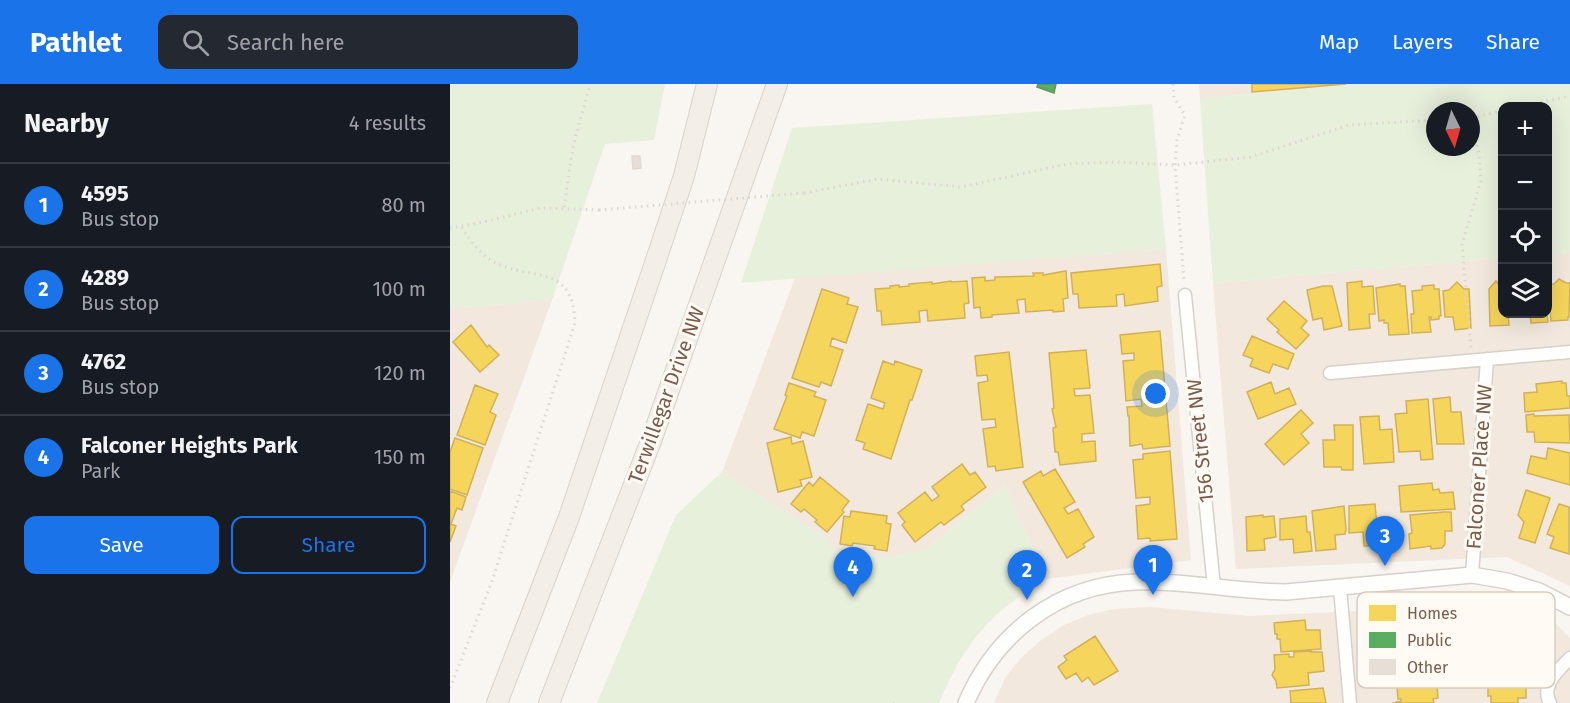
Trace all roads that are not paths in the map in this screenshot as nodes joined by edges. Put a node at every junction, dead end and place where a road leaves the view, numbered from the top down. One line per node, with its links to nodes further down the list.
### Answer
1 (707, 84): 16 (main road)
2 (777, 84): 17 (main road, Terwillegar Drive NW)
3 (1185, 294): 8 (street, 156 Street NW)
4 (1570, 352): 5 (street, Falconer Place NW)
5 (1486, 359): 6 (street, Falconer Place NW); 7 (street, Falconer Place NW)
6 (1330, 373)
7 (1472, 575): 9 (street); 10 (street)
8 (1214, 587): 9 (street); 18 (street)
9 (1340, 588): 19 (street)
10 (1541, 592)
11 (1555, 599): 12 (street)
12 (1570, 607)
13 (1570, 658): 14 (street)
14 (1555, 675)
15 (1548, 688): 20 (street)
16 (497, 703)
17 (549, 703)
18 (966, 703)
19 (1350, 703)
20 (1550, 703)

